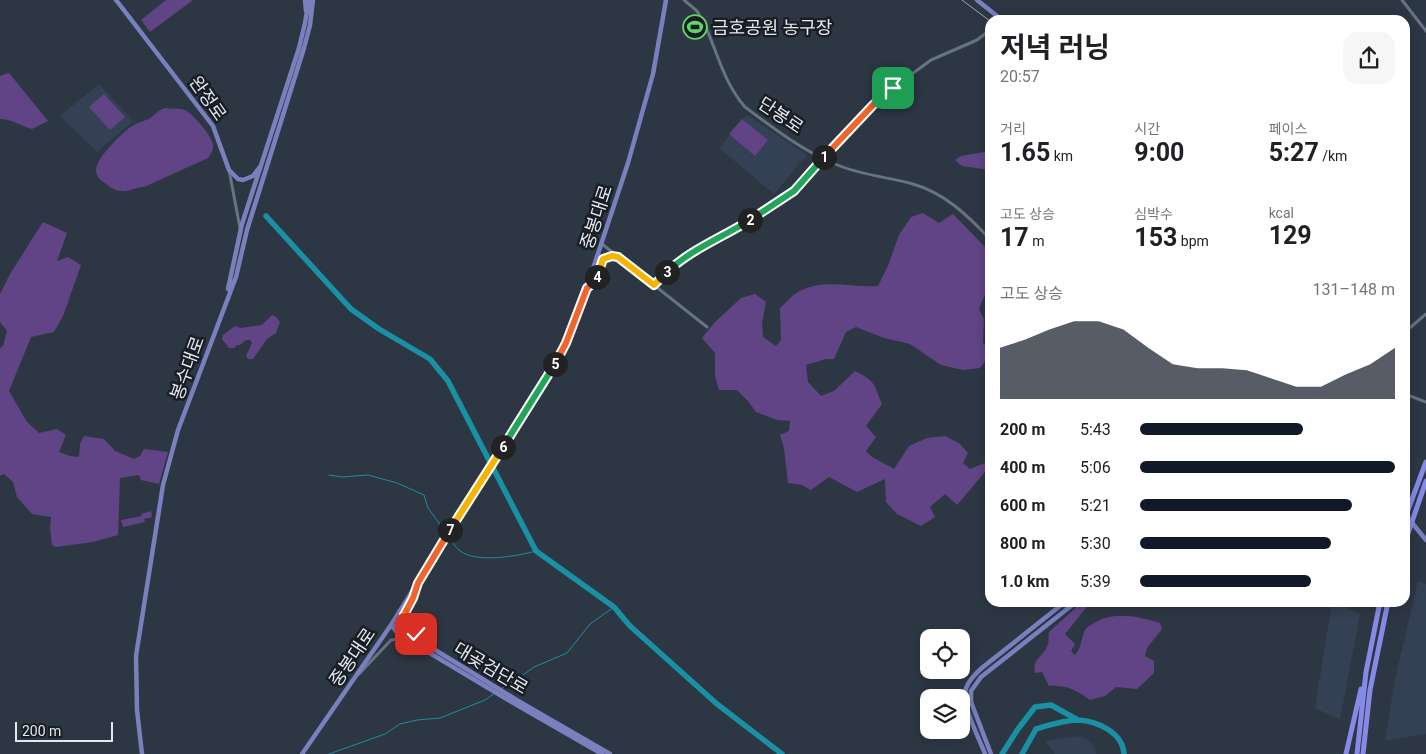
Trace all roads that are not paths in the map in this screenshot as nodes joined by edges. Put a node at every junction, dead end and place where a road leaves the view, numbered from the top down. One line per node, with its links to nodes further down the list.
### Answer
1 (116, 0): 13 (main road, 완정로)
2 (307, 0): 12 (main road)
3 (314, 0): 15 (main road, 봉수대로)
4 (666, 0): 18 (main road, 중봉대로)
5 (684, 0): 11 (street, 단봉로)
6 (977, 0): 8 (main road)
7 (1402, 0): 9 (street)
8 (996, 15)
9 (1426, 31)
10 (985, 34): 11 (street)
11 (822, 159): 17 (street, 단봉로); 21 (street)
12 (261, 165): 13 (main road); 14 (main road)
13 (229, 170): 16 (street, 완정로)
14 (249, 202): 15 (main road); 16 (main road)
15 (254, 205): 19 (main road, 봉수대로)
16 (241, 229): 19 (main road); 23 (main road)
17 (985, 234)
18 (602, 244): 20 (street); 22 (main road, 중봉대로)
19 (241, 254): 23 (main road, 봉수대로)
20 (618, 257): 21 (street); 22 (street)
21 (654, 285): 25 (street)
22 (587, 288): 35 (main road, 중봉대로)
23 (226, 302): 48 (main road, 봉수대로)
24 (1426, 314): 26 (street)
25 (707, 327)
26 (1410, 328)
27 (1410, 396): 28 (street)
28 (1426, 402)
29 (1426, 462): 31 (highway)
30 (1426, 481): 33 (highway)
31 (1410, 504)
32 (1410, 519): 34 (main road)
33 (1410, 526)
34 (1426, 540)
35 (418, 583): 40 (main road, 중봉대로); 41 (main road)
36 (1059, 607): 52 (main road)
37 (1070, 607): 47 (main road)
38 (1379, 607): 43 (highway)
39 (1387, 607): 55 (highway)
40 (391, 625): 41 (main road, 대곶검단로); 42 (main road, 대곶검단로); 44 (main road, 중봉대로)
41 (428, 646): 45 (main road, 대곶검단로)
42 (421, 648): 44 (street); 45 (main road, 대곶검단로)
43 (1366, 672): 53 (highway); 54 (highway)
44 (356, 676): 49 (main road, 중봉대로)
45 (489, 686): 46 (main road, 대곶검단로)
46 (511, 699): 50 (main road, 대곶검단로); 51 (main road, 대곶검단로)
47 (990, 752)
48 (142, 754)
49 (302, 754)
50 (602, 754)
51 (610, 754)
52 (985, 754)
53 (1346, 754)
54 (1357, 754)
55 (1363, 754)

